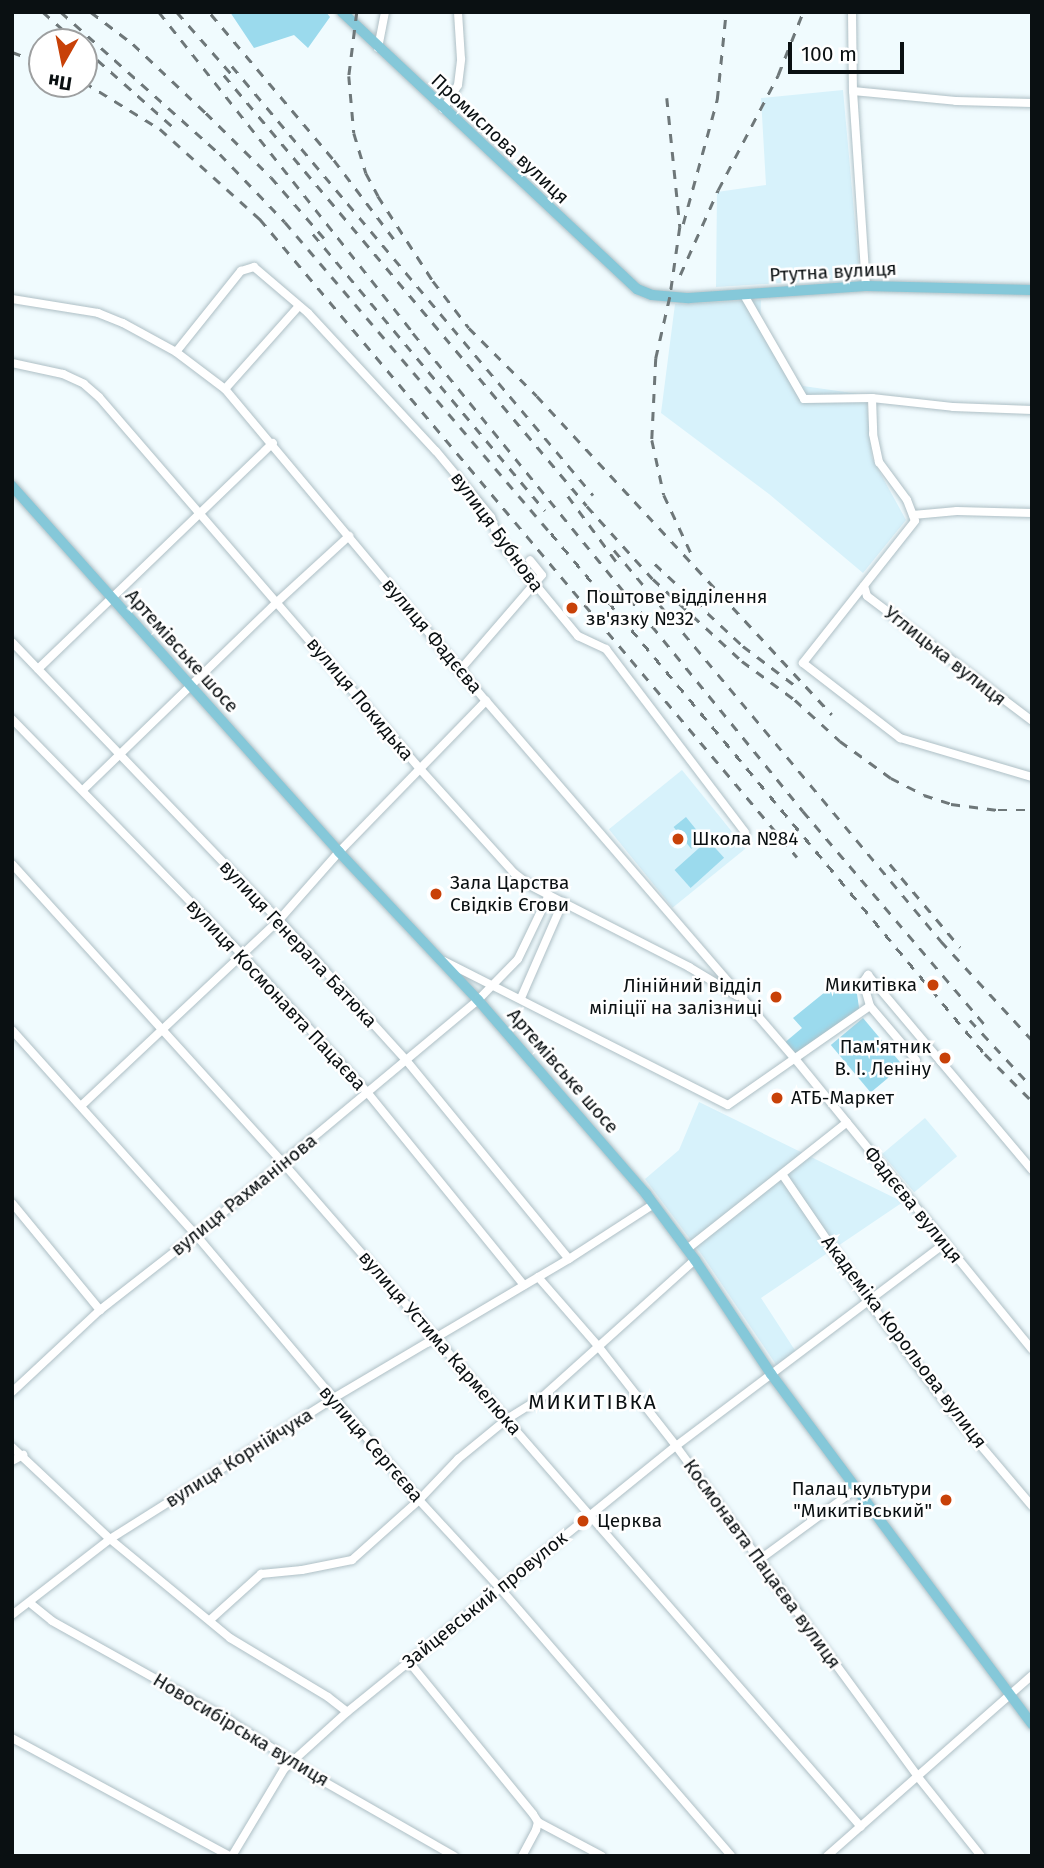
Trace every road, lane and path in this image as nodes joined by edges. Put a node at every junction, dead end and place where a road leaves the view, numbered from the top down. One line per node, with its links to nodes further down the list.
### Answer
1 (342, 12): 5 (main road, Промислова вулиця)
2 (385, 12): 5 (street)
3 (458, 12): 8 (street)
4 (852, 12): 6 (street)
5 (378, 48): 8 (main road, Промислова вулиця)
6 (853, 91): 7 (street); 9 (street)
7 (1032, 103)
8 (443, 109): 10 (main road, Промислова вулиця)
9 (866, 286): 11 (main road, Ртутна вулиця); 12 (main road, Ртутна вулиця)
10 (637, 289): 12 (main road, Ртутна вулиця)
11 (1032, 290)
12 (744, 295): 18 (street)
13 (12, 299): 15 (street, вулиця Фадєєва)
14 (299, 306): 15 (street, вулиця Бубнова); 17 (street); 27 (street, вулиця Бубнова)
15 (176, 352): 17 (street, вулиця Фадєєва)
16 (12, 363): 23 (street, вулиця Покидька)
17 (225, 389): 20 (street, вулиця Фадєєва)
18 (872, 398): 19 (street); 24 (street)
19 (1032, 410)
20 (273, 443): 23 (street); 25 (street, вулиця Фадєєва)
21 (12, 486): 29 (main road, Артемівське шосе)
22 (1032, 513): 24 (street)
23 (202, 514): 29 (street); 30 (street, вулиця Покидька)
24 (914, 518): 28 (street)
25 (349, 537): 30 (street); 33 (street, вулиця Фадєєва)
26 (530, 560): 27 (street)
27 (533, 584): 33 (street); 42 (street, вулиця Бубнова)
28 (864, 586): 37 (street, Углицька вулиця); 40 (street)
29 (111, 598): 32 (street); 34 (main road, Артемівське шосе)
30 (277, 602): 34 (street); 39 (street, вулиця Покидька)
31 (12, 642): 32 (street, вулиця Генерала Батюка)
32 (38, 669): 38 (street, вулиця Генерала Батюка)
33 (460, 670): 35 (street, вулиця Фадєєва)
34 (189, 686): 38 (street); 43 (main road, Артемівське шосе)
35 (486, 701): 39 (street); 53 (street, вулиця Фадєєва)
36 (12, 719): 41 (street, вулиця Космонавта Пацаєва)
37 (1032, 721)
38 (119, 756): 41 (street); 47 (street, вулиця Генерала Батюка)
39 (421, 770): 43 (street); 45 (street, вулиця Покидька)
40 (1032, 777)
41 (83, 790): 48 (street, вулиця Космонавта Пацаєва)
42 (745, 832)
43 (339, 852): 47 (street); 49 (main road, Артемівське шосе)
44 (12, 864): 55 (street, вулиця Устима Кармелюка)
45 (549, 895): 46 (street, вулиця Покидька); 50 (street, вулиця Рахманінова)
46 (563, 902): 51 (street); 53 (street, вулиця Покидька)
47 (279, 920): 48 (street); 57 (street, вулиця Генерала Батюка)
48 (242, 955): 55 (street); 60 (street, вулиця Космонавта Пацаєва)
49 (439, 959): 50 (street); 52 (main road, Артемівське шосе)
50 (494, 984): 51 (street); 52 (street, вулиця Рахманінова)
51 (521, 998): 58 (street)
52 (478, 1000): 57 (street, вулиця Рахманінова); 67 (main road, Артемівське шосе)
53 (743, 1000): 58 (street, вулиця Фадєєва)
54 (870, 1006): 58 (street); 59 (street); 64 (street)
55 (164, 1028): 61 (street); 63 (street, вулиця Устима Кармелюка)
56 (12, 1030): 61 (street, вулиця Сергєєва)
57 (407, 1060): 60 (street, вулиця Рахманінова); 71 (street, вулиця Генерала Батюка)
58 (796, 1060): 62 (street, Фадєєва вулиця)
59 (916, 1060)
60 (367, 1092): 63 (street, вулиця Рахманінова); 74 (street, вулиця Космонавта Пацаєва)
61 (82, 1105): 68 (street, вулиця Сергєєва)
62 (846, 1122): 65 (street); 69 (street, Фадєєва вулиця)
63 (283, 1163): 68 (street, вулиця Рахманінова); 77 (street, вулиця Устима Кармелюка)
64 (1032, 1170)
65 (782, 1174): 70 (street); 75 (street, Академіка Корольова вулиця)
66 (12, 1203): 76 (street)
67 (654, 1204): 70 (main road, Артемівське шосе); 71 (street, вулиця Корнійчука)
68 (196, 1235): 76 (street, вулиця Рахманінова); 82 (street, вулиця Сергєєва)
69 (944, 1244): 75 (street, Зайцевський провулок); 79 (street, Фадєєва вулиця)
70 (687, 1249): 72 (main road, Артемівське шосе)
71 (569, 1259): 73 (street, вулиця Корнійчука)
72 (695, 1260): 78 (street); 80 (main road, Артемівське шосе)
73 (538, 1277): 74 (street, вулиця Корнійчука); 78 (street, Космонавта Пацаєва вулиця)
74 (524, 1285): 77 (street, вулиця Корнійчука)
75 (870, 1303): 80 (street, Зайцевський провулок); 90 (street, Академіка Корольова вулиця)
76 (100, 1310): 81 (street, вулиця Рахманінова)
77 (433, 1336): 82 (street, вулиця Корнійчука); 83 (street, вулиця Устима Кармелюка)
78 (598, 1346): 83 (street); 84 (street, Космонавта Пацаєва вулиця)
79 (1032, 1349)
80 (771, 1374): 84 (street, Зайцевський провулок); 88 (main road, Артемівське шосе)
81 (12, 1392)
82 (332, 1399): 89 (street, вулиця Сергєєва); 92 (street, вулиця Корнійчука)
83 (507, 1419): 89 (street); 91 (street, вулиця Устима Кармелюка)
84 (676, 1446): 91 (street, Зайцевський провулок); 93 (street, Космонавта Пацаєва вулиця)
85 (12, 1447): 86 (street)
86 (23, 1455): 87 (street); 92 (street)
87 (12, 1461)
88 (856, 1489): 93 (street); 100 (main road, Артемівське шосе)
89 (419, 1500): 94 (street, вулиця Сергєєва); 97 (street)
90 (1032, 1506)
91 (590, 1516): 94 (street, Зайцевський провулок); 107 (street, вулиця Устима Кармелюка)
92 (110, 1539): 95 (street, вулиця Корнійчука); 97 (street)
93 (759, 1560): 105 (street, Космонавта Пацаєва вулиця)
94 (500, 1588): 98 (street, Зайцевський провулок); 112 (street, вулиця Сергєєва)
95 (30, 1603): 96 (street, вулиця Корнійчука); 104 (street, Новосибірська вулиця)
96 (12, 1615)
97 (210, 1620): 101 (street)
98 (409, 1662): 101 (street, Зайцевський провулок); 106 (street)
99 (1032, 1675): 100 (street)
100 (1010, 1697): 102 (main road, Артемівське шосе); 105 (street)
101 (347, 1712): 104 (street, Зайцевський провулок)
102 (1032, 1724)
103 (12, 1738): 108 (street)
104 (292, 1761): 108 (street, Зайцевський провулок); 109 (street, Новосибірська вулиця)
105 (919, 1777): 107 (street); 114 (street, Космонавта Пацаєва вулиця)
106 (538, 1822): 110 (street); 111 (street)
107 (861, 1827): 113 (street)
108 (230, 1856)
109 (454, 1856)
110 (522, 1856)
111 (602, 1856)
112 (731, 1856)
113 (827, 1856)
114 (981, 1856)

